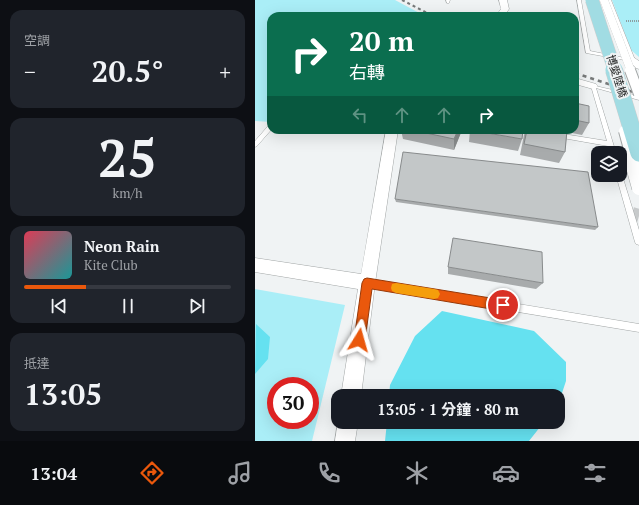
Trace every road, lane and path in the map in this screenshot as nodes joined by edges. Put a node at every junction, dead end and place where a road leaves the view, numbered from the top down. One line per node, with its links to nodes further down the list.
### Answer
1 (503, 0): 8 (street)
2 (579, 0): 9 (lane)
3 (586, 0): 22 (street, bridge)
4 (592, 0): 20 (main road, 博愛陸橋, bridge)
5 (599, 0): 14 (main road, 博愛陸橋)
6 (604, 0): 12 (street, bridge)
7 (609, 0): 9 (lane)
8 (503, 12)
9 (636, 63)
10 (579, 82): 11 (street)
11 (593, 86): 13 (lane); 18 (lane)
12 (639, 94)
13 (639, 98)
14 (639, 116)
15 (267, 131): 19 (lane)
16 (391, 134): 25 (street)
17 (554, 134): 18 (lane)
18 (610, 144)
19 (255, 145)
20 (639, 153)
21 (621, 182): 23 (lane)
22 (639, 188)
23 (639, 242)
24 (255, 265): 25 (street)
25 (367, 283): 26 (lane); 27 (street)
26 (639, 328)
27 (352, 389)
28 (347, 429): 29 (street)
29 (345, 441)

